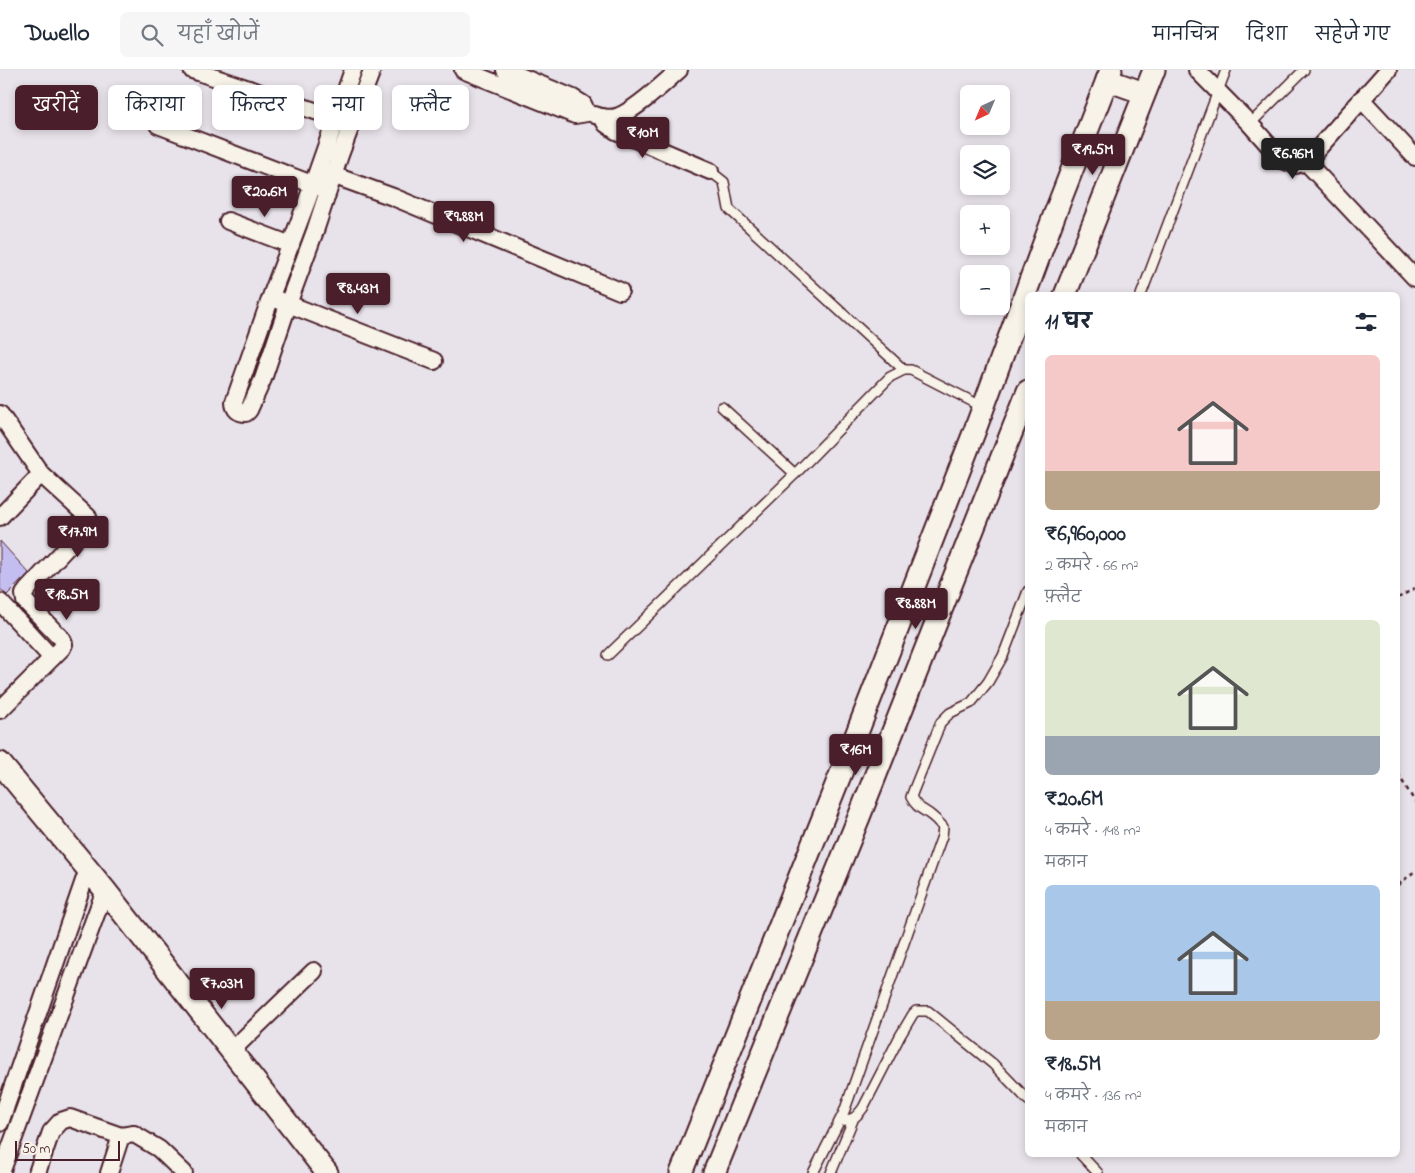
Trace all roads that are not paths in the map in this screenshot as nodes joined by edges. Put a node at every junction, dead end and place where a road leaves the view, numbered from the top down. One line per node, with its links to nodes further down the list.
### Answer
1 (192, 70): 17 (street)
2 (353, 70): 13 (street)
3 (372, 70): 26 (street)
4 (463, 70): 18 (street)
5 (505, 70): 18 (street)
6 (679, 70): 18 (street)
7 (1154, 70): 15 (street)
8 (1196, 70): 14 (street)
9 (1226, 70): 14 (lane)
10 (1304, 70): 19 (lane)
11 (1388, 70): 16 (street)
12 (1109, 75): 15 (street); 31 (street)
13 (348, 85)
14 (1218, 92): 19 (street); 33 (lane)
15 (1144, 93): 32 (street)
16 (1361, 99): 22 (street); 23 (street)
17 (314, 111)
18 (594, 115): 24 (street)
19 (1250, 124): 23 (street)
20 (173, 130): 25 (street)
21 (332, 130): 25 (street)
22 (1415, 157)
23 (1306, 162): 29 (street)
24 (710, 171): 38 (lane)
25 (315, 178): 26 (street); 28 (street)
26 (331, 183): 30 (street); 36 (street)
27 (228, 221): 28 (street)
28 (291, 245): 35 (street)
29 (1415, 278)
30 (620, 291)
31 (1026, 292)
32 (1066, 292)
33 (1142, 292)
34 (1025, 295): 41 (street)
35 (271, 297): 36 (street); 36 (street)
36 (288, 304): 37 (street)
37 (434, 362)
38 (904, 370): 41 (lane); 44 (lane)
39 (1025, 399): 68 (street)
40 (722, 407): 44 (lane)
41 (984, 407): 67 (street)
42 (0, 414): 43 (street)
43 (41, 474): 45 (street); 49 (street)
44 (795, 474): 48 (lane)
45 (0, 517)
46 (1025, 599): 58 (lane)
47 (0, 602): 49 (street)
48 (608, 655)
49 (52, 658): 50 (street)
50 (0, 710)
51 (0, 763): 52 (street)
52 (88, 870): 53 (street); 59 (street)
53 (105, 890): 55 (street); 62 (street)
54 (314, 971): 55 (street)
55 (231, 1051): 66 (street)
56 (1025, 1097): 57 (lane)
57 (853, 1120): 58 (lane); 70 (lane)
58 (840, 1121): 69 (lane)
59 (0, 1123)
60 (121, 1136): 63 (street); 64 (street); 65 (street)
61 (1083, 1157): 71 (lane)
62 (2, 1173)
63 (37, 1173)
64 (110, 1173)
65 (184, 1173)
66 (327, 1173)
67 (681, 1173)
68 (714, 1173)
69 (813, 1173)
70 (831, 1173)
71 (1098, 1173)

